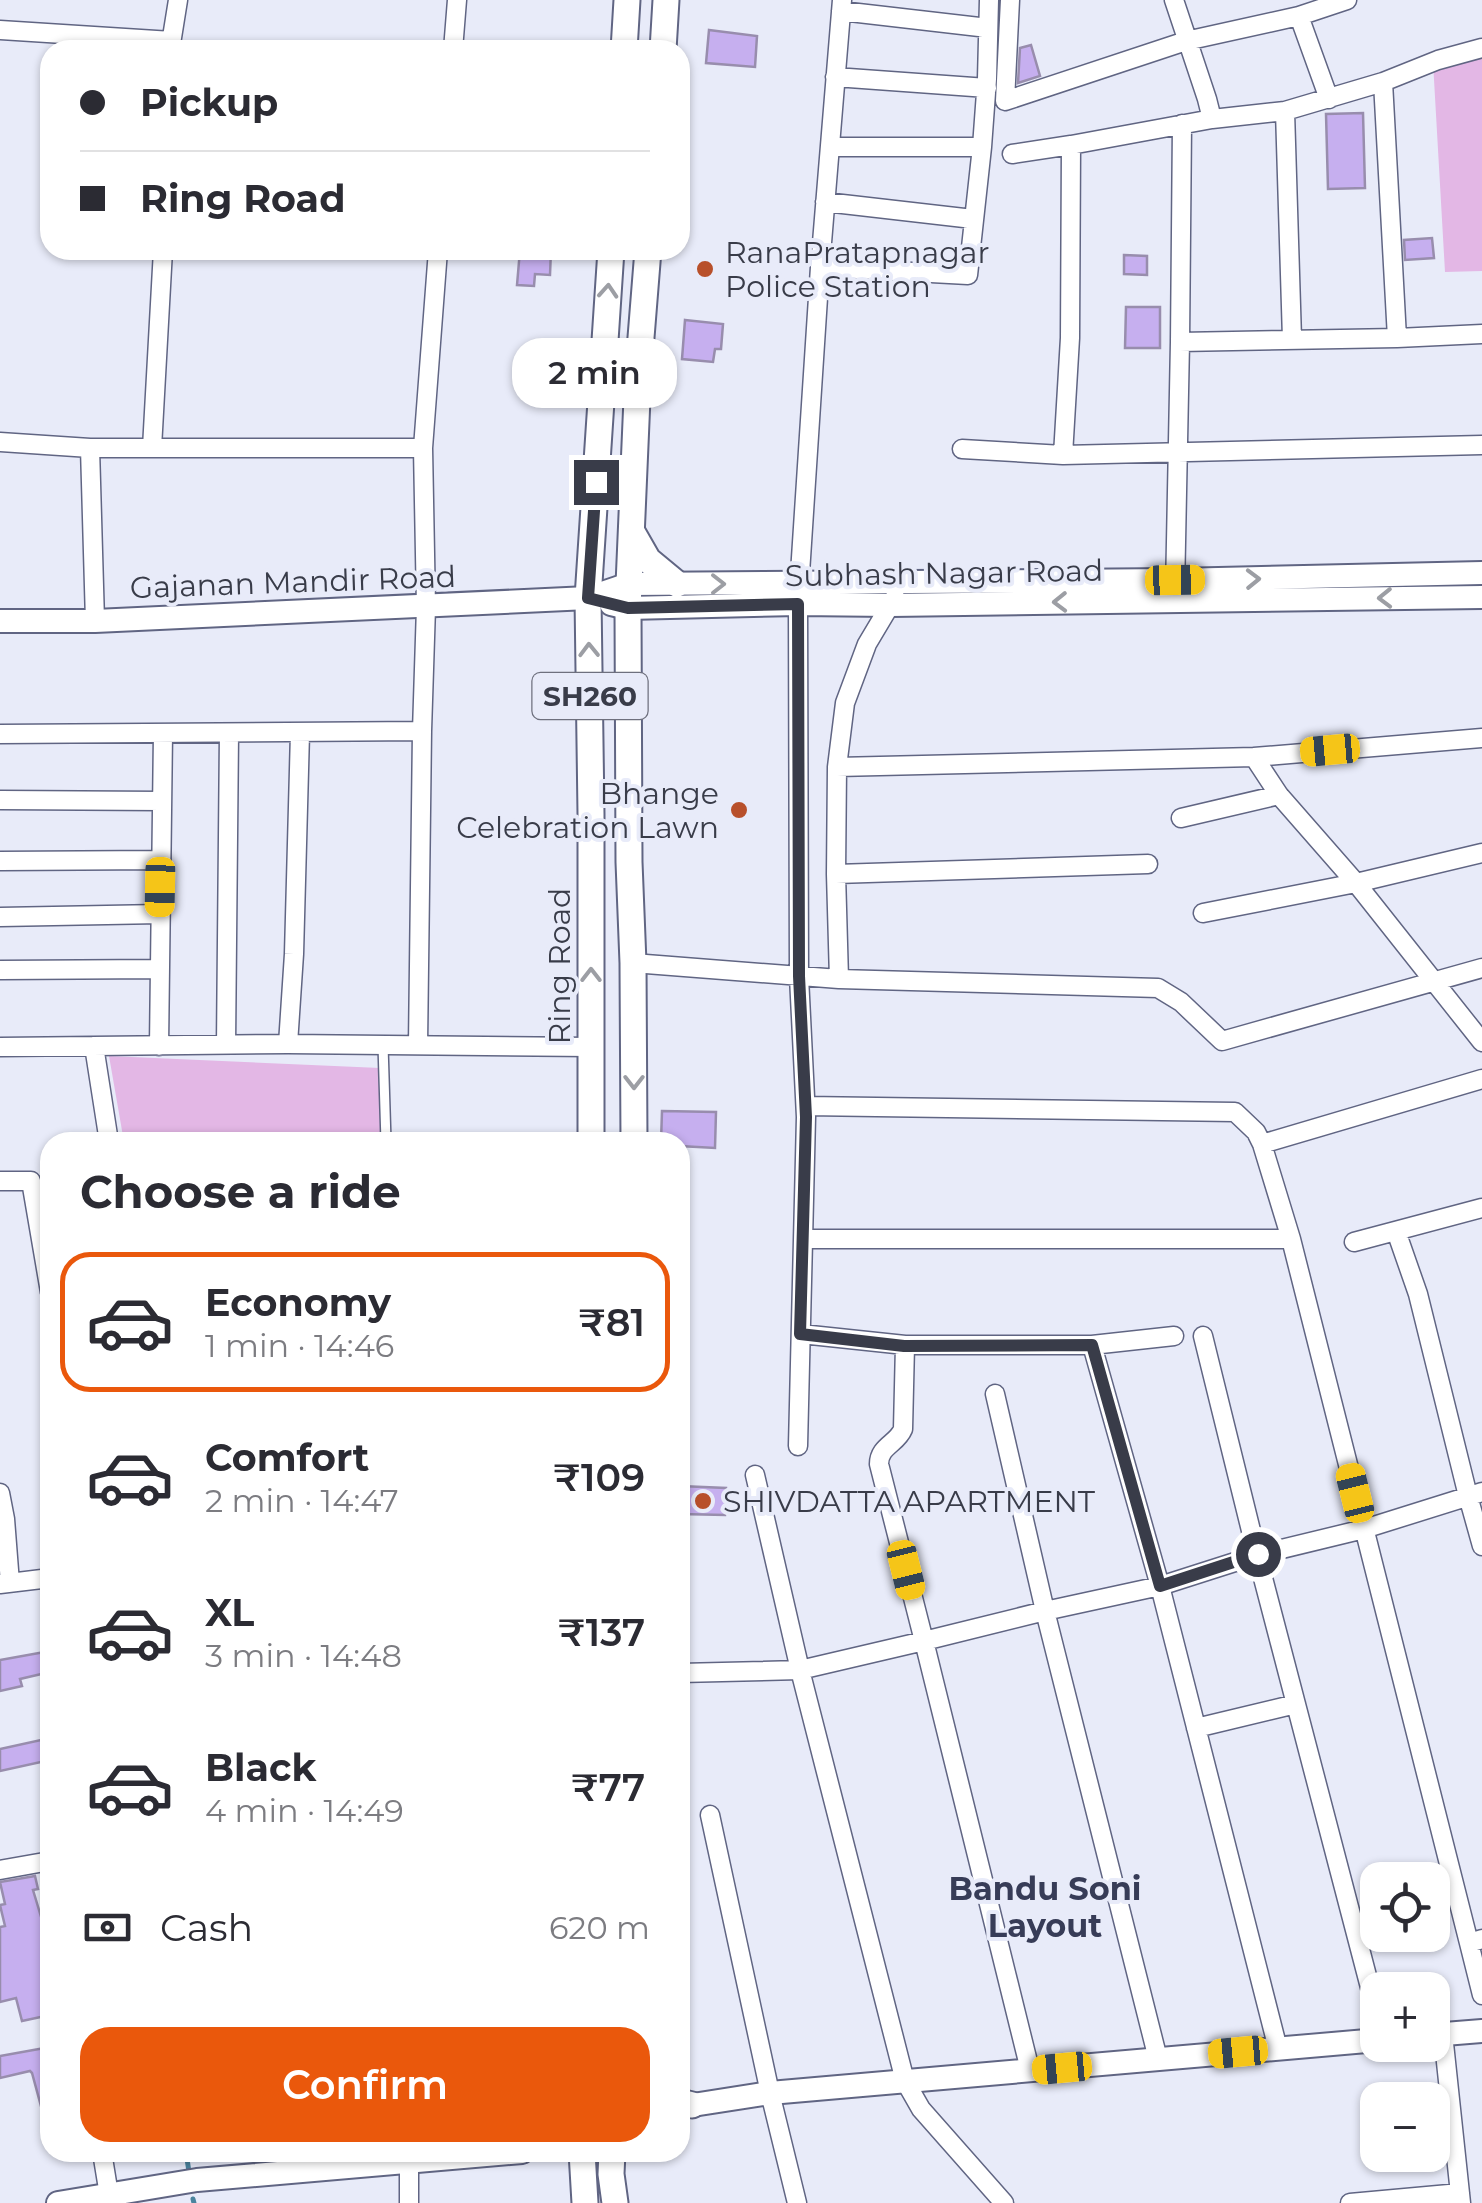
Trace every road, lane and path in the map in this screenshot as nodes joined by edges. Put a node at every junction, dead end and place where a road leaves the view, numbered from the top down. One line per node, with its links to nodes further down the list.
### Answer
1 (178, 0): 14 (street)
2 (457, 0): 15 (street)
3 (627, 0): 16 (main road)
4 (666, 0): 17 (main road)
5 (989, 0): 11 (street)
6 (1010, 0): 18 (street)
7 (1174, 0): 18 (street)
8 (1347, 0): 10 (street)
9 (841, 6): 11 (street); 20 (street)
10 (1299, 16): 18 (street); 23 (street)
11 (988, 28): 22 (street)
12 (0, 30): 13 (street)
13 (114, 40)
14 (172, 40)
15 (454, 40)
16 (625, 40)
17 (664, 40)
18 (1186, 42): 25 (street)
19 (1482, 48): 21 (street)
20 (835, 77): 22 (street); 28 (street)
21 (1383, 82): 23 (street); 39 (street)
22 (986, 88): 29 (street)
23 (1328, 99): 24 (street)
24 (1285, 112): 25 (street); 40 (street)
25 (1212, 119): 26 (street)
26 (1182, 124): 27 (street); 41 (street)
27 (1072, 146): 30 (street); 49 (street)
28 (830, 147): 29 (street); 31 (street)
29 (982, 147): 32 (street)
30 (1012, 154)
31 (825, 202): 32 (street); 37 (street)
32 (973, 220): 37 (street)
33 (162, 260): 45 (street)
34 (437, 260): 46 (street)
35 (610, 260): 58 (main road, Ring Road / SH260, one-way to 35)
36 (647, 260): 50 (main road, SH260)
37 (820, 267): 55 (street)
38 (1482, 334): 39 (street)
39 (1396, 338): 40 (street)
40 (1292, 339): 41 (street)
41 (1180, 342): 48 (street)
42 (0, 442): 44 (street)
43 (1482, 445): 48 (street)
44 (90, 448): 45 (street); 62 (street)
45 (152, 448): 46 (street)
46 (423, 448): 60 (street)
47 (962, 449): 49 (street)
48 (1178, 452): 49 (street); 54 (street)
49 (1063, 455)
50 (632, 532): 53 (main road); 56 (main road, SH260)
51 (1482, 573): 54 (street, one-way to 51)
52 (902, 582): 54 (street); 55 (street); 59 (street)
53 (677, 584): 55 (street, one-way to 55); 56 (street)
54 (1175, 590): 57 (street, Subhash Nagar Road, one-way to 54); 59 (street, Subhash Nagar Road, one-way to 59)
55 (799, 594): 56 (street, Subhash Nagar Road); 59 (street, Subhash Nagar Road); 88 (street)
56 (629, 596): 58 (street, Gajanan Mandir Road); 84 (main road, SH260)
57 (1482, 597)
58 (588, 598): 60 (street, Gajanan Mandir Road); 98 (main road, Ring Road / SH260, one-way to 58)
59 (891, 605): 70 (street)
60 (426, 607): 62 (street, Gajanan Mandir Road); 63 (street)
61 (0, 620): 62 (street, Gajanan Mandir Road)
62 (96, 620)
63 (422, 731): 66 (street); 94 (street)
64 (162, 733): 65 (street); 67 (street); 73 (street)
65 (228, 733): 66 (street); 91 (street)
66 (300, 733): 92 (street)
67 (0, 734)
68 (1482, 738): 69 (street)
69 (1254, 757): 70 (street); 71 (street)
70 (837, 768): 79 (street)
71 (1279, 795): 74 (street); 80 (street)
72 (0, 800): 73 (street)
73 (162, 801): 76 (street)
74 (1181, 818)
75 (1482, 853): 80 (street)
76 (161, 860): 77 (street); 82 (street)
77 (0, 861)
78 (1148, 864): 79 (street)
79 (836, 874): 88 (street)
80 (1356, 883): 81 (street); 89 (street)
81 (1204, 913)
82 (160, 914): 83 (street); 87 (street)
83 (0, 917)
84 (633, 964): 88 (street); 104 (main road, SH260, one-way to 104)
85 (1482, 968): 89 (street)
86 (0, 970): 87 (street)
87 (160, 970): 96 (street)
88 (820, 978): 89 (street); 100 (street)
89 (1432, 980): 90 (street)
90 (1482, 1042)
91 (226, 1044): 92 (street); 96 (street)
92 (288, 1044): 93 (street)
93 (384, 1045): 94 (street); 102 (lane)
94 (418, 1045): 98 (street)
95 (94, 1046): 96 (street); 97 (street); 101 (street)
96 (158, 1046)
97 (0, 1047)
98 (592, 1048): 103 (main road, Ring Road / SH260)
99 (1482, 1078): 105 (street)
100 (806, 1106): 105 (street); 112 (street)
101 (107, 1132)
102 (386, 1132)
103 (590, 1132)
104 (634, 1132)
105 (1262, 1144): 113 (street)
106 (40, 1180): 108 (street)
107 (0, 1181): 108 (street)
108 (30, 1181): 111 (street)
109 (1482, 1208): 110 (street)
110 (1396, 1231): 114 (street); 124 (street)
111 (40, 1236)
112 (803, 1238): 113 (street); 115 (street)
113 (1292, 1239): 125 (street)
114 (1354, 1242)
115 (800, 1334): 119 (street); 121 (street)
116 (1174, 1336): 118 (street)
117 (1204, 1336): 127 (street)
118 (1092, 1345): 119 (street); 130 (street)
119 (904, 1346): 132 (street)
120 (996, 1394): 131 (street)
121 (798, 1446)
122 (755, 1475): 133 (street)
123 (0, 1493): 129 (street)
124 (1475, 1494): 125 (street); 126 (street)
125 (1364, 1529): 127 (street); 140 (street)
126 (1482, 1546)
127 (1258, 1554): 130 (street); 135 (street)
128 (40, 1579): 129 (street)
129 (5, 1583)
130 (1160, 1586): 131 (street); 136 (street)
131 (1045, 1612): 132 (street); 147 (street)
132 (924, 1641): 133 (street); 149 (street)
133 (800, 1670): 134 (street); 150 (street)
134 (690, 1673)
135 (1296, 1704): 136 (street); 141 (street)
136 (1196, 1728): 146 (street)
137 (710, 1815): 151 (street)
138 (40, 1863): 139 (street)
139 (0, 1870)
140 (1476, 1941): 142 (street)
141 (1366, 1972)
142 (1482, 1996)
143 (1482, 2031): 144 (street)
144 (1450, 2034)
145 (1360, 2042): 146 (street)
146 (1278, 2049): 147 (street)
147 (1158, 2059): 149 (street)
148 (1442, 2062): 159 (street)
149 (1030, 2070): 150 (street)
150 (906, 2081): 151 (street); 165 (street)
151 (770, 2093): 152 (street); 164 (street)
152 (690, 2104)
153 (104, 2162): 158 (street)
154 (371, 2162): 158 (street)
155 (409, 2162): 161 (street)
156 (583, 2162): 162 (main road)
157 (612, 2162): 163 (main road)
158 (109, 2194): 160 (street)
159 (1461, 2198): 166 (street)
160 (58, 2203)
161 (409, 2203)
162 (585, 2203)
163 (615, 2203)
164 (797, 2203)
165 (1004, 2203)
166 (1350, 2203)

